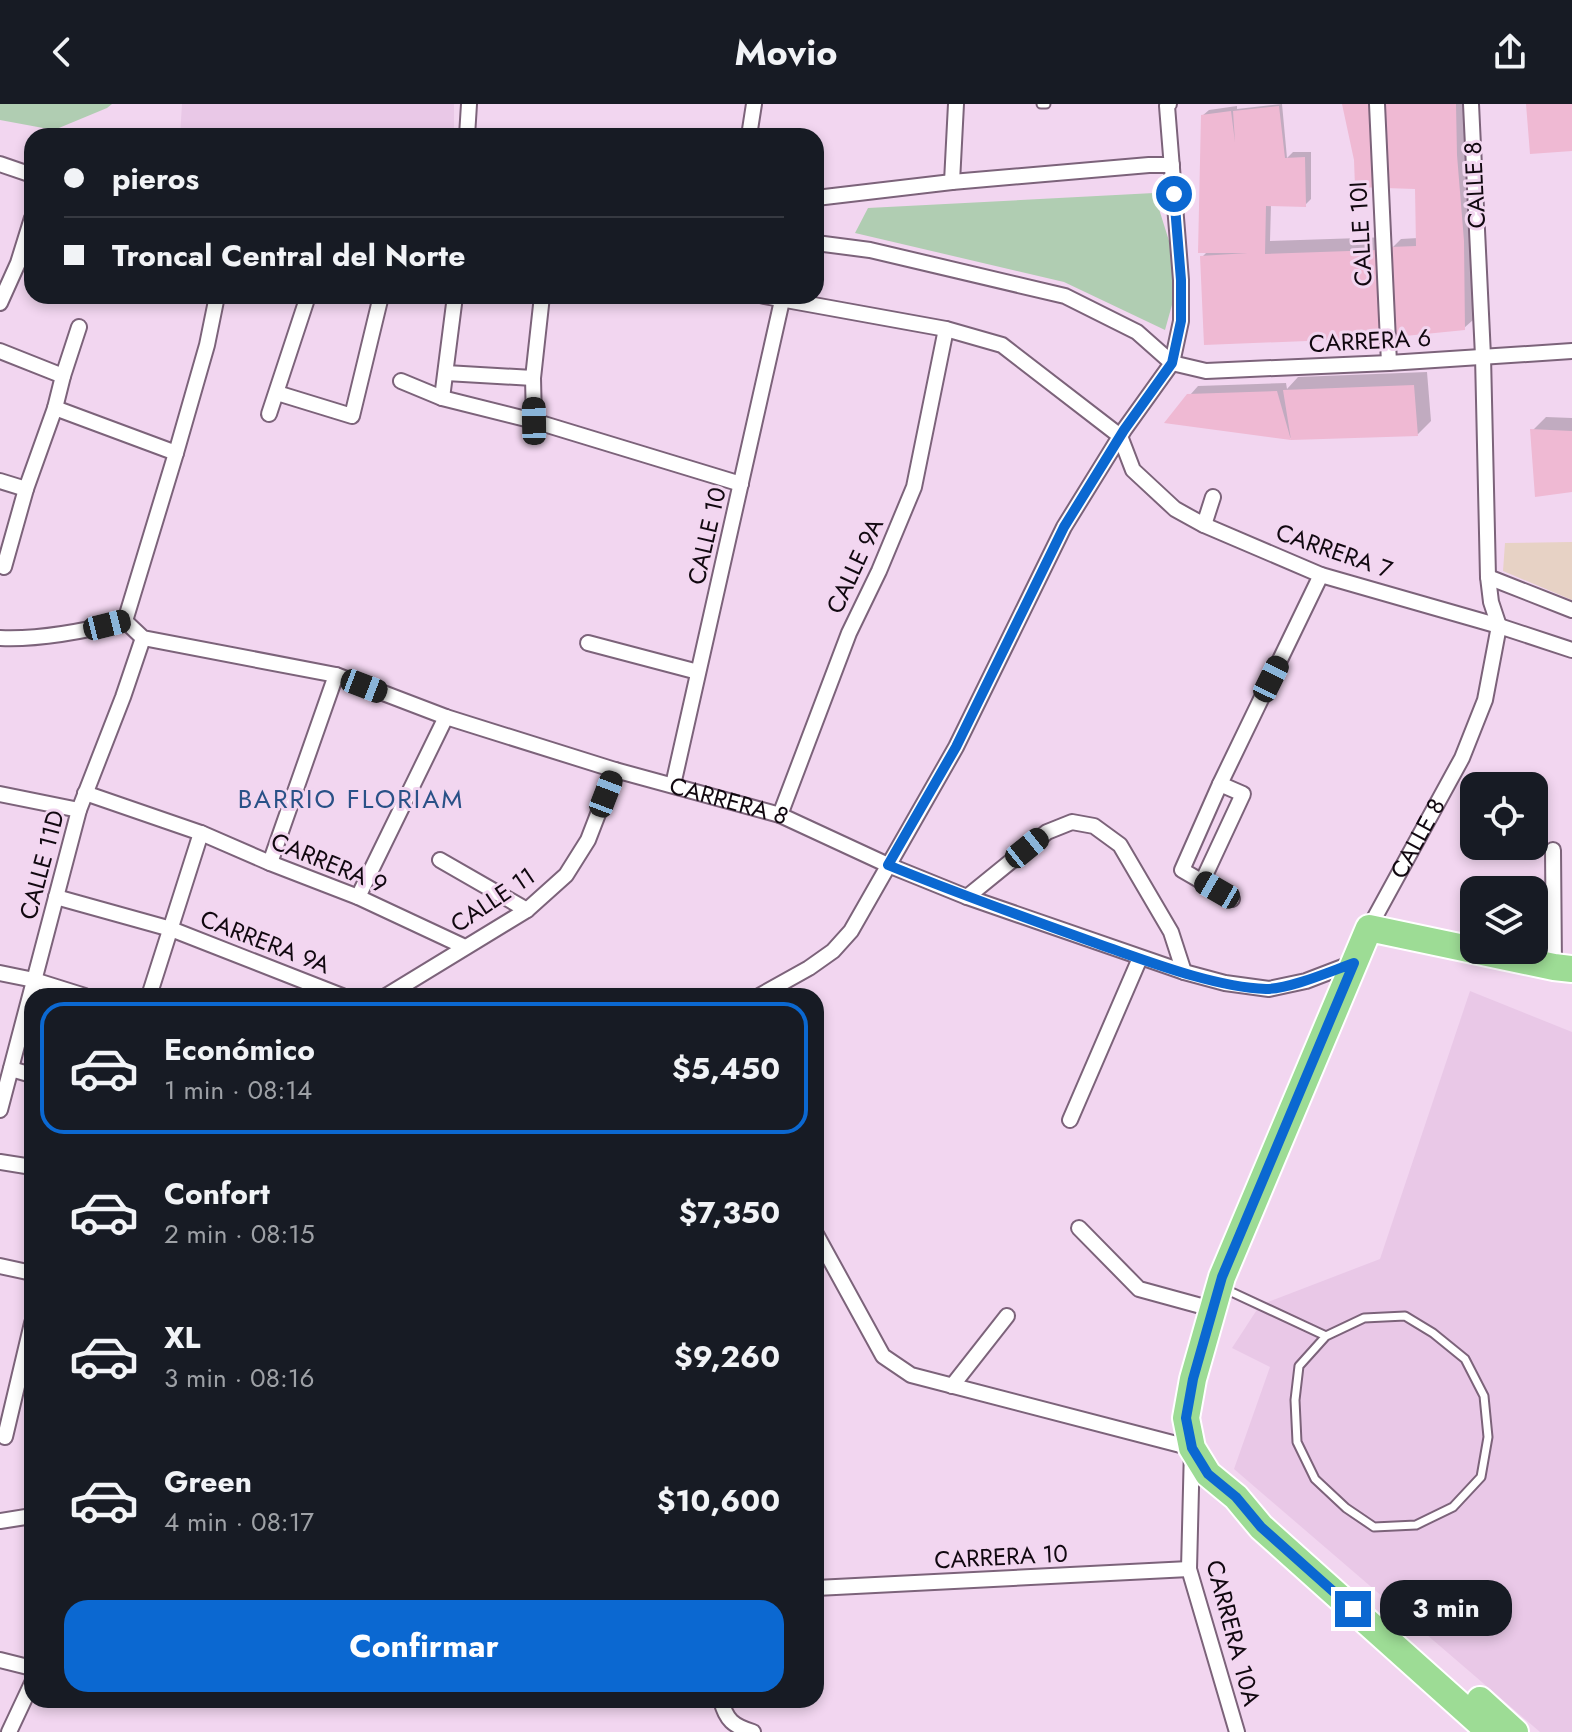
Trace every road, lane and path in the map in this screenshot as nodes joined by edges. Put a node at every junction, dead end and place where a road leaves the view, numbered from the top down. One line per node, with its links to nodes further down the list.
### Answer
1 (469, 104): 8 (street)
2 (743, 104): 9 (street)
3 (754, 104): 10 (street)
4 (956, 104): 14 (street)
5 (1377, 104): 32 (street, CALLE 10I)
6 (1471, 104): 30 (street, CALLE 8)
7 (1166, 105): 12 (street)
8 (468, 128)
9 (746, 128)
10 (749, 128)
11 (0, 164): 13 (street)
12 (1172, 165): 14 (street); 31 (street)
13 (24, 172)
14 (952, 182): 15 (street)
15 (824, 197)
16 (24, 244): 18 (street)
17 (824, 244): 31 (street)
18 (0, 303)
19 (215, 304): 43 (street)
20 (305, 304): 37 (street)
21 (379, 304): 37 (street)
22 (454, 304): 33 (street)
23 (541, 304): 35 (street)
24 (782, 304): 45 (street, CALLE 10)
25 (815, 304): 27 (street)
26 (79, 327): 34 (street)
27 (946, 329): 42 (street); 66 (street, CALLE 9A)
28 (0, 351): 34 (street)
29 (1572, 351): 30 (street, CARRERA 6)
30 (1483, 356): 32 (street, CARRERA 6); 49 (street, CALLE 8)
31 (1172, 363): 32 (street, CARRERA 6); 42 (street)
32 (1389, 363)
33 (446, 373): 35 (street); 38 (street)
34 (63, 376): 39 (street)
35 (533, 378): 41 (street)
36 (401, 381): 38 (street)
37 (277, 393): 40 (street)
38 (442, 398): 41 (street)
39 (55, 408): 43 (street); 46 (street)
40 (269, 414)
41 (534, 421): 45 (street)
42 (1125, 429): 48 (street, CARRERA 7); 71 (street)
43 (176, 453): 52 (street)
44 (0, 481): 46 (street)
45 (741, 484): 57 (street, CALLE 10)
46 (26, 489): 47 (street)
47 (4, 567)
48 (1321, 575): 50 (street, CARRERA 7); 61 (street)
49 (1488, 577): 50 (street, CALLE 8); 51 (street)
50 (1494, 610): 56 (street, CARRERA 7); 78 (street, CALLE 8)
51 (1572, 610)
52 (125, 621): 53 (street); 54 (street)
53 (0, 638)
54 (143, 638): 58 (street, CARRERA 8); 63 (street, CALLE 11D)
55 (588, 643): 57 (street)
56 (1572, 650)
57 (698, 672): 62 (street, CALLE 10)
58 (336, 675): 59 (street, CARRERA 8); 70 (street)
59 (446, 717): 60 (street, CARRERA 8); 74 (street)
60 (615, 770): 62 (street, CARRERA 8); 77 (street, CALLE 11)
61 (1220, 784): 72 (street); 72 (street)
62 (673, 785): 66 (street, CARRERA 8)
63 (85, 793): 65 (street, CALLE 11D); 67 (street, CARRERA 9)
64 (0, 794): 65 (street)
65 (79, 810): 73 (street, CALLE 11D)
66 (780, 815): 71 (street, CARRERA 8)
67 (201, 833): 70 (street, CARRERA 9); 79 (street)
68 (1553, 850): 83 (street)
69 (440, 860): 77 (street)
70 (270, 863): 74 (street, CARRERA 9)
71 (888, 865): 75 (street, CARRERA 8); 92 (street)
72 (1202, 882): 76 (street)
73 (56, 897): 79 (street, CARRERA 9A); 86 (street, CALLE 11D)
74 (358, 897): 80 (street, CARRERA 9)
75 (967, 897): 81 (street, CARRERA 8); 84 (street)
76 (1232, 899)
77 (527, 910): 80 (street, CALLE 11)
78 (1369, 928): 82 (highway, CALLE 8); 83 (highway)
79 (171, 929): 89 (street); 90 (street, CARRERA 9A)
80 (465, 947): 91 (street, CALLE 11)
81 (1140, 958): 84 (street, CARRERA 8); 97 (street)
82 (1354, 963): 84 (street, CARRERA 8); 104 (highway, CALLE 8)
83 (1563, 968)
84 (1184, 972)
85 (0, 973): 86 (street)
86 (34, 980): 87 (street, CALLE 11D); 88 (street)
87 (32, 988)
88 (60, 988)
89 (152, 988)
90 (322, 988)
91 (400, 988)
92 (773, 988)
93 (24, 1019): 94 (street, CALLE 11D)
94 (11, 1069): 95 (street); 96 (street, CALLE 11D)
95 (24, 1073)
96 (1, 1102)
97 (1070, 1120)
98 (0, 1162): 99 (street)
99 (24, 1166)
100 (1079, 1228): 104 (street)
101 (824, 1249): 108 (street)
102 (0, 1266): 103 (street)
103 (24, 1271)
104 (1216, 1298): 106 (lane); 110 (highway, CALLE 8)
105 (1007, 1316): 108 (street)
106 (1326, 1336): 106 (lane)
107 (24, 1383): 109 (street)
108 (952, 1386): 110 (street)
109 (5, 1437)
110 (1192, 1448): 111 (highway); 114 (street, CARRERA 10A)
111 (1236, 1497): 123 (highway); 124 (highway)
112 (24, 1517): 113 (street)
113 (0, 1521)
114 (1189, 1569): 115 (street, CARRERA 10); 122 (street, CARRERA 10A)
115 (824, 1588)
116 (0, 1660): 117 (street)
117 (24, 1666)
118 (24, 1700): 120 (street)
119 (723, 1708): 121 (street)
120 (9, 1732)
121 (753, 1732)
122 (1237, 1732)
123 (1490, 1732)
124 (1515, 1732)

